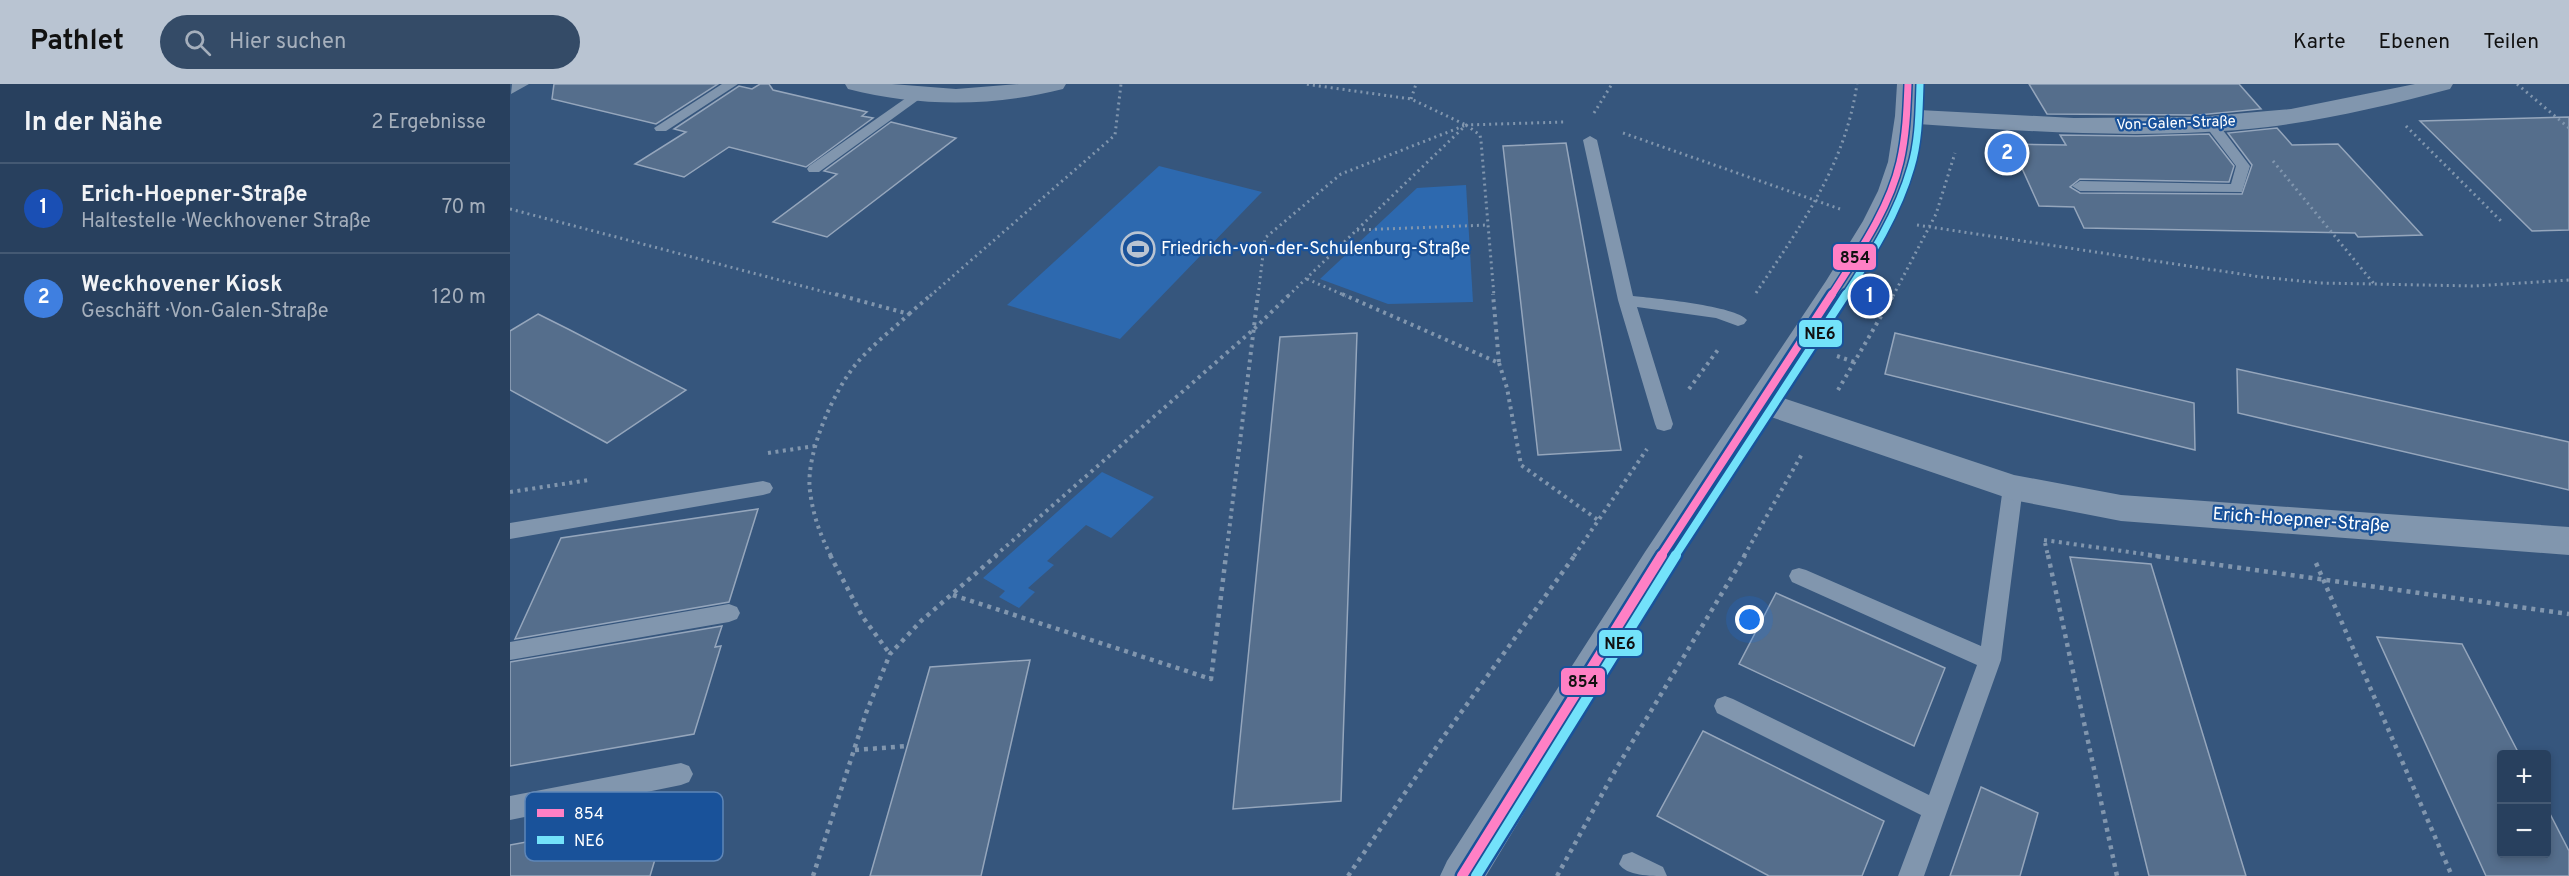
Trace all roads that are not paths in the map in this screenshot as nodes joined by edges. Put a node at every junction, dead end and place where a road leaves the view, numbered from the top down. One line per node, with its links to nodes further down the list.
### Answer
1 (522, 84): 6 (lane)
2 (731, 84): 10 (lane)
3 (856, 84): 7 (street)
4 (1055, 84): 7 (street)
5 (2442, 84): 9 (street, Von-Galen-Straße)
6 (511, 90)
7 (916, 94): 12 (lane)
8 (1908, 100): 9 (street, Von-Galen-Straße); 16 (street)
9 (2211, 124): 13 (lane)
10 (661, 128)
11 (1590, 140): 14 (lane)
12 (814, 169)
13 (2080, 186)
14 (1626, 300): 15 (lane); 17 (lane)
15 (1738, 320)
16 (1760, 402): 18 (street, Erich-Hoepner-Straße); 32 (street)
17 (1664, 424)
18 (2013, 487): 21 (street, Erich-Hoepner-Straße); 25 (lane)
19 (763, 488): 20 (lane)
20 (510, 531)
21 (2569, 541)
22 (1799, 576): 25 (lane)
23 (729, 613): 24 (lane)
24 (510, 651)
25 (1990, 660): 31 (lane)
26 (1725, 706): 31 (lane)
27 (681, 774): 28 (lane)
28 (590, 792)
29 (525, 805): 30 (lane)
30 (510, 808)
31 (1935, 810): 33 (lane)
32 (1461, 876)
33 (1911, 876)

